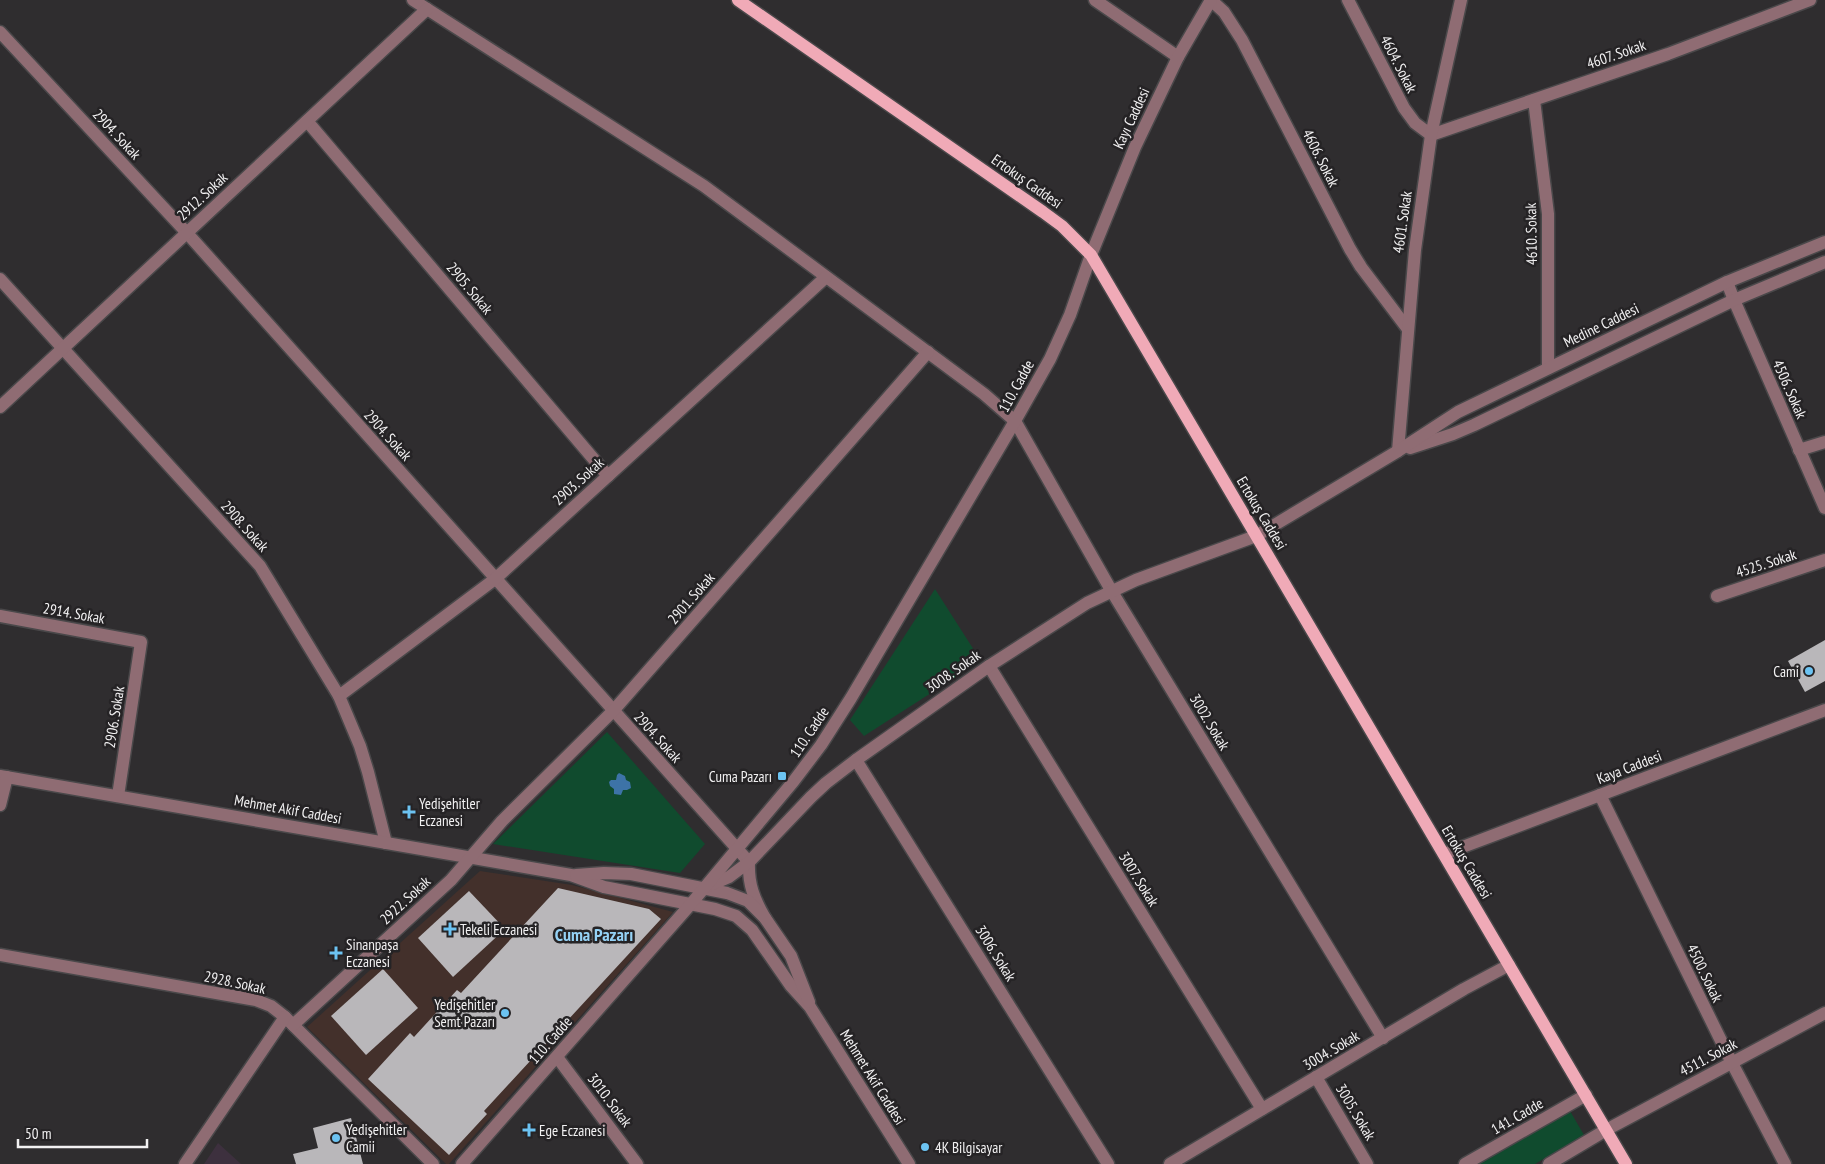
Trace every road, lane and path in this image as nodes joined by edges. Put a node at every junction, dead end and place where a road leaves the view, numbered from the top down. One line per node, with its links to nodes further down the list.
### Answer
1 (413, 0): 8 (street, 3002. Sokak)
2 (738, 0): 16 (main road, Ertokuş Caddesi)
3 (1095, 0): 10 (street)
4 (1211, 0): 10 (street, Kayı Caddesi); 22 (street, 4606. Sokak)
5 (1348, 0): 13 (street, 4604. Sokak)
6 (1461, 0): 13 (street, 4601. Sokak)
7 (1810, 0): 11 (street, 4607. Sokak)
8 (427, 9): 12 (street, 2912. Sokak); 18 (street, 3002. Sokak)
9 (0, 32): 14 (street, 2904. Sokak)
10 (1178, 57): 16 (street, Kayı Caddesi)
11 (1534, 100): 13 (street, 4607. Sokak); 25 (street, 4610. Sokak)
12 (307, 121): 14 (street, 2912. Sokak); 31 (street, 2905. Sokak)
13 (1430, 135): 22 (street, 4601. Sokak)
14 (187, 233): 23 (street, 2912. Sokak); 35 (street, 2904. Sokak)
15 (1825, 242): 20 (street, Medine Caddesi)
16 (1090, 256): 27 (street, 110. Cadde); 33 (main road, Ertokuş Caddesi)
17 (1825, 262): 21 (street, Medine Caddesi)
18 (826, 277): 24 (street, 3002. Sokak); 31 (street, 2903. Sokak)
19 (0, 279): 23 (street, 2908. Sokak)
20 (1727, 282): 21 (street, 4506. Sokak); 25 (street, Medine Caddesi)
21 (1734, 300): 29 (street, 4506. Sokak); 30 (street, Medine Caddesi)
22 (1407, 328): 30 (street, 4601. Sokak)
23 (63, 349): 26 (street, 2912. Sokak); 41 (street, 2908. Sokak)
24 (928, 352): 27 (street, 3002. Sokak); 43 (street, 2901. Sokak)
25 (1548, 368): 30 (street, Medine Caddesi)
26 (0, 407)
27 (1015, 421): 36 (street, 3002. Sokak); 50 (street, 110. Cadde)
28 (1825, 442): 29 (street)
29 (1799, 450): 32 (street, 4506. Sokak)
30 (1398, 452): 33 (street, Medine Caddesi)
31 (608, 476): 35 (street, 2903. Sokak)
32 (1825, 508)
33 (1256, 536): 36 (street, 3008. Sokak); 51 (main road, Ertokuş Caddesi)
34 (1825, 560): 37 (street, 4525. Sokak)
35 (495, 579): 41 (street, 2903. Sokak); 43 (street, 2904. Sokak)
36 (1111, 590): 40 (street, 3008. Sokak); 63 (street, 3002. Sokak)
37 (1717, 596)
38 (0, 616): 39 (street, 2914. Sokak)
39 (141, 642): 47 (street, 2906. Sokak)
40 (989, 666): 44 (street, 3008. Sokak); 68 (street, 3007. Sokak)
41 (339, 696): 49 (street, 2908. Sokak)
42 (1825, 710): 46 (street, Kaya Caddesi)
43 (613, 711): 50 (street, 2904. Sokak); 52 (street, 2901. Sokak)
44 (856, 760): 53 (street, 3008. Sokak); 75 (street, 3006. Sokak)
45 (4, 776): 47 (street, Mehmet Akif Caddesi); 48 (street)
46 (1600, 795): 51 (street, Kaya Caddesi); 65 (street, 4500. Sokak)
47 (118, 796): 49 (street, Mehmet Akif Caddesi)
48 (0, 805)
49 (386, 843): 52 (street, Mehmet Akif Caddesi)
50 (737, 849): 53 (street, 2904. Sokak); 55 (street, 110. Cadde)
51 (1444, 854): 59 (main road, Ertokuş Caddesi)
52 (471, 858): 54 (street, Mehmet Akif Caddesi); 62 (street, 2922. Sokak)
53 (749, 862): 55 (street, 3008. Sokak); 57 (street)
54 (571, 875): 55 (street, Mehmet Akif Caddesi); 56 (street, Mehmet Akif Caddesi)
55 (704, 888): 56 (street, 110. Cadde); 57 (street, Mehmet Akif Caddesi)
56 (690, 905): 60 (street, Mehmet Akif Caddesi); 64 (street, 110. Cadde)
57 (765, 918): 60 (street, Mehmet Akif Caddesi)
58 (0, 955): 62 (street, 2928. Sokak)
59 (1509, 965): 63 (street, 3004. Sokak); 67 (main road, Ertokuş Caddesi)
60 (810, 1006): 74 (street, Mehmet Akif Caddesi)
61 (1825, 1013): 65 (street, 4511. Sokak)
62 (289, 1021): 70 (street, 2922. Sokak); 71 (street, 2928. Sokak)
63 (1383, 1038): 66 (street, 3004. Sokak)
64 (556, 1056): 72 (street, 110. Cadde); 73 (street, 3010. Sokak)
65 (1732, 1063): 69 (street, 4511. Sokak); 81 (street, 4500. Sokak)
66 (1316, 1077): 68 (street, 3004. Sokak); 77 (street, 3005. Sokak)
67 (1586, 1095): 69 (main road, Ertokuş Caddesi); 78 (street, 141. Cadde)
68 (1262, 1109): 76 (street, 3004. Sokak)
69 (1606, 1130): 79 (street); 80 (main road, Ertokuş Caddesi)
70 (185, 1164)
71 (433, 1164)
72 (462, 1164)
73 (637, 1164)
74 (910, 1164)
75 (1108, 1164)
76 (1170, 1164)
77 (1367, 1164)
78 (1465, 1164)
79 (1549, 1164)
80 (1626, 1164)
81 (1785, 1164)

